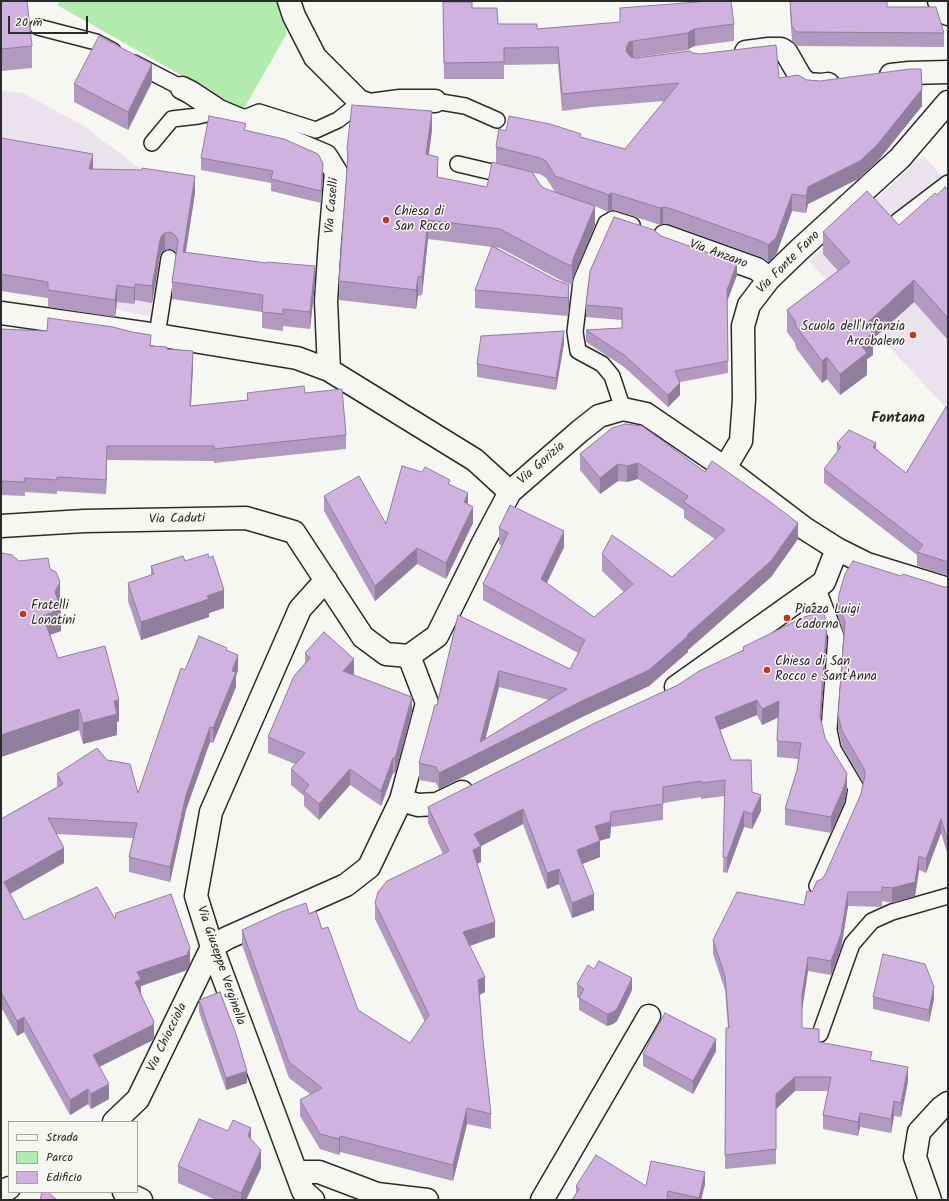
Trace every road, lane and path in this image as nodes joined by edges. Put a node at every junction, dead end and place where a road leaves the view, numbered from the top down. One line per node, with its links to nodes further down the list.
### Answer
1 (289, 1): 10 (street)
2 (939, 1): 3 (street)
3 (948, 14)
4 (38, 27): 9 (lane)
5 (726, 55): 8 (street)
6 (948, 72): 7 (street)
7 (872, 78)
8 (850, 81)
9 (182, 88): 13 (street, Via Caselli)
10 (359, 101): 11 (street); 14 (lane)
11 (435, 101): 15 (lane)
12 (948, 102): 23 (street, Via Fonte Fano)
13 (219, 111): 14 (street, Via Caselli); 16 (lane)
14 (239, 120): 26 (street, Via Caselli)
15 (497, 120)
16 (152, 143)
17 (458, 164): 18 (lane)
18 (524, 180)
19 (948, 183): 20 (lane)
20 (898, 221)
21 (653, 232): 23 (street, Via Anzano); 27 (lane)
22 (169, 258): 25 (lane)
23 (769, 279): 28 (street, Via Fonte Fano)
24 (1, 313): 25 (street)
25 (157, 336): 26 (street)
26 (329, 370): 29 (street)
27 (622, 409): 28 (street, Via Gorizia); 29 (street, Via Gorizia)
28 (725, 468): 31 (street, Via Gorizia)
29 (510, 492): 35 (street, Via Gorizia)
30 (1, 526): 32 (street, Via Caduti)
31 (837, 549): 33 (street); 34 (street, Via Gorizia)
32 (326, 580): 35 (street); 41 (street, Via Giuseppe Verginella)
33 (817, 587): 36 (street); 39 (lane)
34 (948, 589)
35 (409, 656): 38 (street)
36 (659, 696)
37 (479, 784): 38 (street)
38 (401, 800): 41 (street)
39 (817, 886)
40 (948, 896): 43 (lane)
41 (212, 947): 45 (street, Via Chiocciola); 46 (street, Via Giuseppe Verginella)
42 (649, 1016): 51 (street)
43 (820, 1034)
44 (948, 1103): 52 (street)
45 (115, 1121)
46 (296, 1172): 49 (street, Via Giuseppe Verginella); 50 (street)
47 (126, 1193): 48 (street)
48 (141, 1200)
49 (312, 1200)
50 (427, 1200)
51 (542, 1200)
52 (930, 1200)

